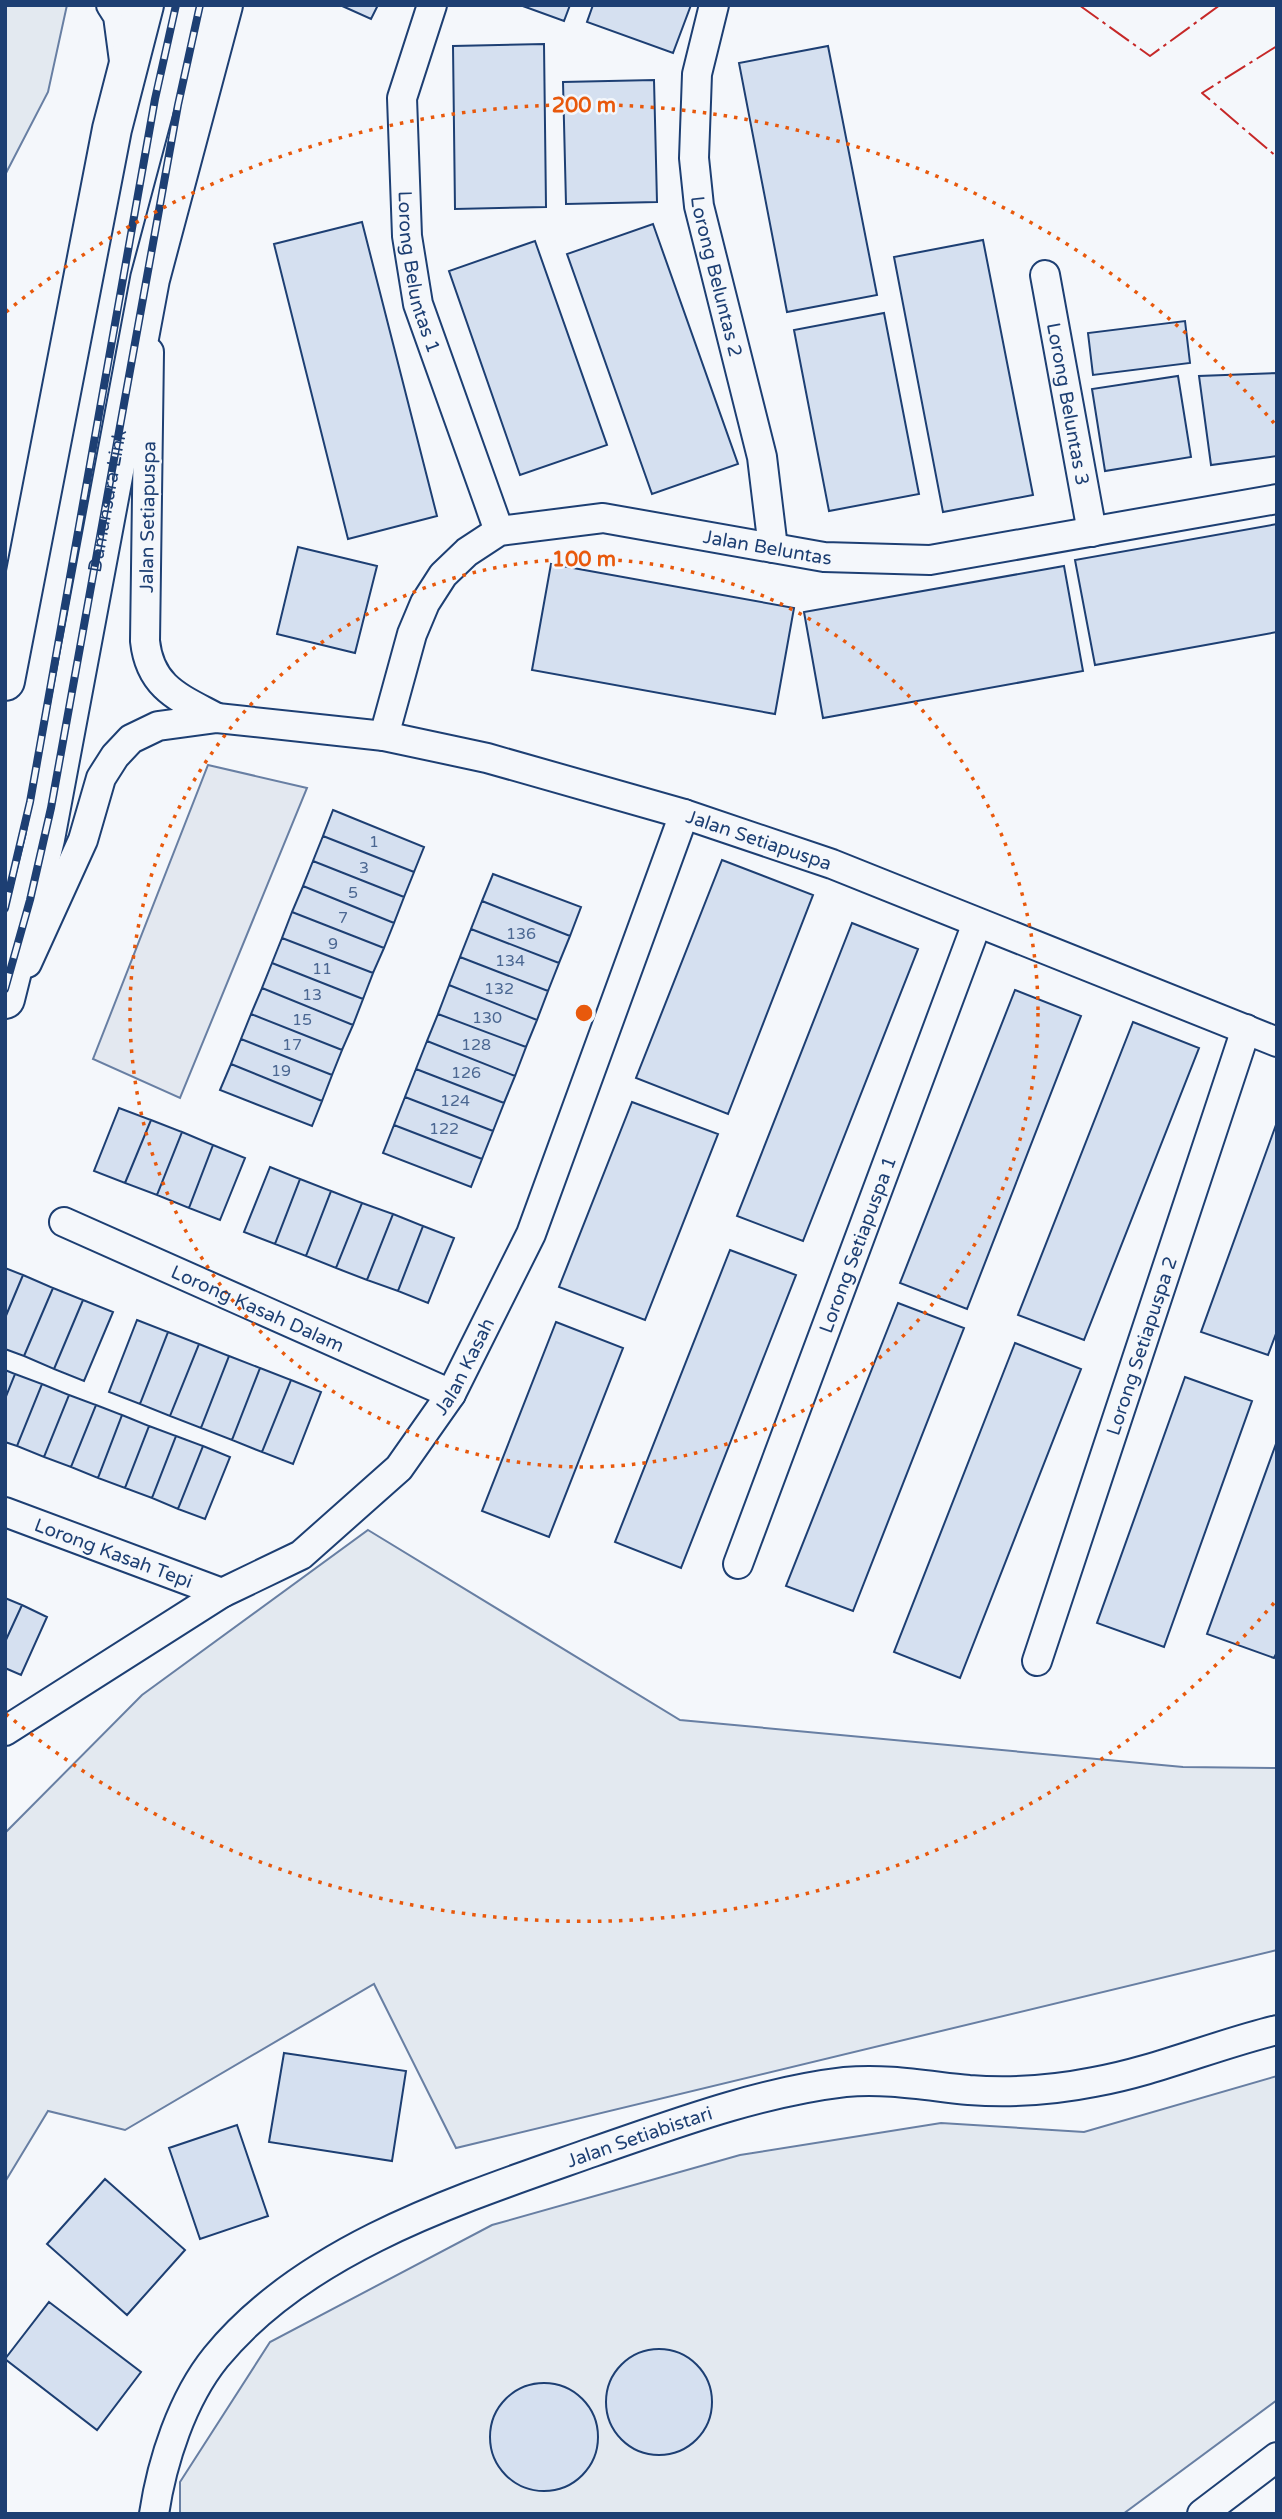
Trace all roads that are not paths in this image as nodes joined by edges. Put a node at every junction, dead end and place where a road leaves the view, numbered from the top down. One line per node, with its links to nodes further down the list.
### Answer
1 (111, 5): 6 (street)
2 (144, 5): 6 (highway)
3 (223, 5): 8 (highway, Damansara Link)
4 (432, 5): 10 (street, Lorong Beluntas 1)
5 (714, 5): 12 (street, Lorong Beluntas 2)
6 (125, 71): 13 (highway)
7 (1045, 275): 11 (street, Lorong Beluntas 3)
8 (150, 279): 15 (street, Jalan Setiapuspa); 19 (highway, Damansara Link)
9 (1277, 499): 11 (street, Jalan Beluntas)
10 (499, 530): 12 (street, Jalan Beluntas); 16 (street, Jalan Beluntas)
11 (1091, 532): 12 (street, Jalan Beluntas)
12 (773, 548)
13 (12, 605): 14 (highway)
14 (5, 681)
15 (217, 718): 16 (street, Jalan Setiapuspa); 20 (street, Jalan Setiapuspa)
16 (384, 736): 17 (street, Jalan Setiapuspa)
17 (684, 814): 18 (street, Jalan Setiapuspa); 24 (street, Jalan Kasah)
18 (977, 923): 21 (street, Jalan Setiapuspa); 26 (street, Lorong Setiapuspa 1)
19 (5, 999)
20 (5, 1010)
21 (1247, 1029): 22 (street, Jalan Setiapuspa); 28 (street, Lorong Setiapuspa 2)
22 (1277, 1042)
23 (64, 1222): 24 (street, Lorong Kasah Dalam)
24 (451, 1394): 27 (street, Jalan Kasah)
25 (5, 1512): 27 (street, Lorong Kasah Tepi)
26 (738, 1564)
27 (222, 1593): 29 (street, Jalan Kasah)
28 (1037, 1661)
29 (5, 1731)
30 (1277, 2030): 32 (street, Jalan Setiabistari)
31 (1277, 2457): 33 (street)
32 (154, 2514)
33 (1202, 2514)

